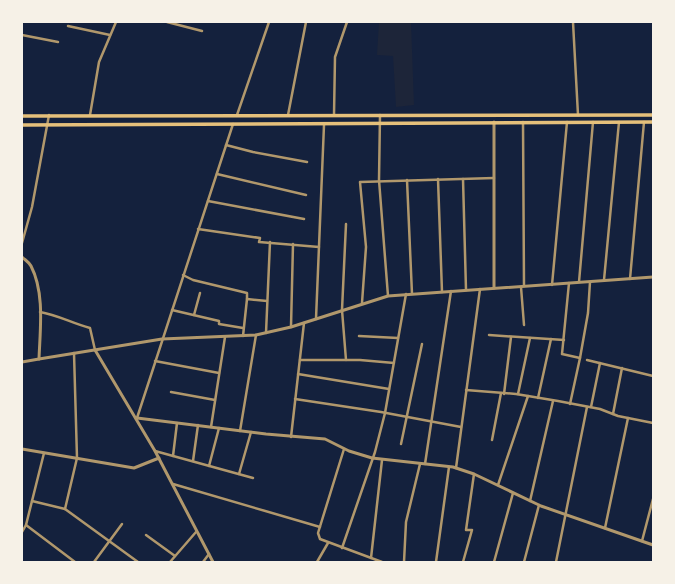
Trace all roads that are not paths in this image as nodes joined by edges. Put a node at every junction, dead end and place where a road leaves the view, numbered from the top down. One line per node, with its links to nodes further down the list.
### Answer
1 (116, 22): 10 (street)
2 (167, 22): 8 (street)
3 (269, 22): 14 (street)
4 (306, 22): 15 (street)
5 (347, 22): 16 (street)
6 (573, 22): 18 (street)
7 (68, 26): 10 (street)
8 (202, 31)
9 (22, 35): 11 (street)
10 (110, 35): 13 (street)
11 (58, 42)
12 (49, 115): 13 (main road); 20 (main road); 31 (street)
13 (90, 115): 14 (main road)
14 (237, 115): 15 (main road)
15 (288, 115): 16 (main road)
16 (334, 115): 17 (main road)
17 (380, 115): 18 (main road); 32 (street)
18 (578, 115): 19 (main road)
19 (653, 115)
20 (22, 116)
21 (494, 122): 22 (main road); 32 (main road); 36 (street)
22 (523, 122): 23 (main road); 59 (street)
23 (566, 122): 24 (main road); 58 (street)
24 (593, 122): 25 (main road); 56 (street)
25 (619, 122): 26 (main road); 54 (street)
26 (644, 122): 27 (main road); 53 (street)
27 (653, 122)
28 (233, 124): 29 (main road); 31 (main road); 33 (street)
29 (324, 124): 32 (main road); 49 (street)
30 (22, 125): 31 (main road)
31 (49, 125): 47 (street)
32 (380, 125): 39 (street)
33 (226, 145): 34 (street); 35 (street)
34 (307, 162)
35 (217, 174): 41 (street); 42 (street)
36 (494, 178): 38 (street); 60 (street)
37 (438, 179): 38 (street); 40 (street); 64 (street)
38 (463, 179): 62 (street)
39 (379, 180): 40 (street); 68 (street); 71 (street)
40 (407, 180): 67 (street)
41 (306, 195)
42 (208, 201): 43 (street); 45 (street)
43 (304, 219)
44 (346, 224): 73 (street)
45 (198, 229): 46 (street); 51 (street)
46 (270, 242): 48 (street); 70 (street)
47 (22, 243)
48 (293, 244): 49 (street); 79 (street)
49 (319, 247): 76 (street)
50 (22, 257): 74 (street)
51 (183, 275): 69 (street); 72 (street)
52 (653, 277): 53 (street)
53 (630, 279): 54 (street)
54 (604, 281): 55 (street)
55 (590, 282): 56 (street); 96 (street)
56 (578, 283): 57 (street)
57 (569, 284): 58 (street); 92 (street)
58 (552, 285): 59 (street)
59 (523, 286): 60 (street); 78 (street)
60 (494, 288): 61 (street)
61 (480, 289): 62 (street); 110 (street)
62 (466, 290): 63 (street)
63 (451, 291): 64 (street); 127 (street)
64 (442, 292): 67 (street)
65 (200, 293): 75 (street)
66 (406, 294): 67 (street); 68 (street); 88 (street)
67 (412, 294)
68 (388, 296): 71 (street)
69 (247, 299): 70 (street); 80 (street)
70 (267, 301): 81 (street)
71 (362, 303): 73 (street)
72 (172, 310): 75 (street); 90 (street)
73 (342, 310): 76 (street); 99 (street)
74 (40, 312): 94 (street); 97 (street)
75 (194, 315): 80 (street)
76 (316, 319): 77 (street)
77 (304, 323): 79 (street); 98 (street)
78 (524, 325)
79 (290, 327): 81 (street)
80 (243, 328): 86 (street)
81 (266, 333): 82 (street)
82 (256, 335): 86 (street); 134 (street)
83 (489, 335): 87 (street)
84 (359, 336): 88 (street)
85 (225, 337): 86 (street); 90 (street); 106 (street)
86 (243, 337)
87 (510, 337): 89 (street); 112 (street)
88 (398, 338): 103 (street)
89 (530, 338): 91 (street); 113 (street)
90 (162, 339): 94 (street); 101 (street)
91 (551, 339): 92 (street); 115 (street)
92 (564, 340): 96 (street)
93 (422, 344): 124 (street)
94 (95, 350): 95 (street); 125 (street)
95 (74, 353): 97 (street); 144 (street)
96 (580, 358): 119 (street)
97 (39, 359): 102 (street)
98 (300, 360): 99 (street); 107 (street)
99 (346, 360): 103 (street)
100 (587, 360): 104 (street)
101 (155, 361): 106 (street); 125 (street)
102 (22, 362)
103 (394, 363): 109 (street)
104 (600, 363): 105 (street); 121 (street)
105 (622, 368): 108 (street); 123 (street)
106 (219, 373): 117 (street)
107 (298, 374): 109 (street); 116 (street)
108 (653, 376)
109 (389, 389): 122 (street)
110 (466, 390): 112 (street); 132 (street)
111 (171, 392): 117 (street)
112 (502, 393): 113 (street); 137 (street)
113 (518, 394): 114 (street)
114 (528, 396): 115 (street); 158 (street)
115 (538, 398): 118 (street)
116 (295, 399): 122 (street); 136 (street)
117 (215, 400): 131 (street)
118 (553, 400): 119 (street); 162 (street)
119 (570, 404): 120 (street)
120 (587, 407): 121 (street); 165 (street)
121 (591, 407): 123 (street)
122 (385, 413): 124 (street); 146 (street)
123 (613, 414): 126 (street)
124 (407, 417): 127 (street); 138 (street)
125 (137, 418): 128 (street); 141 (street)
126 (628, 418): 129 (street); 169 (street)
127 (432, 421): 132 (street); 150 (street)
128 (178, 422): 130 (street); 143 (street)
129 (653, 424)
130 (198, 425): 131 (street); 148 (street)
131 (211, 426): 133 (street)
132 (461, 427): 153 (street)
133 (219, 428): 134 (street); 151 (street)
134 (240, 431): 135 (street)
135 (251, 432): 136 (street); 154 (street)
136 (291, 436): 140 (street)
137 (492, 440)
138 (401, 444)
139 (22, 449): 142 (street)
140 (344, 449): 146 (street); 168 (street)
141 (155, 451): 143 (street); 145 (street)
142 (44, 452): 144 (street); 161 (street)
143 (173, 456): 148 (street)
144 (76, 458): 145 (street); 164 (street)
145 (159, 458): 157 (street)
146 (372, 458): 147 (street); 177 (street)
147 (382, 460): 149 (street); 180 (street)
148 (193, 462): 151 (street)
149 (420, 464): 150 (street); 189 (street)
150 (425, 464): 152 (street)
151 (209, 466): 154 (street)
152 (449, 467): 153 (street); 190 (street)
153 (456, 468): 155 (street)
154 (239, 474): 156 (street)
155 (474, 474): 158 (street); 191 (street)
156 (253, 478)
157 (173, 484): 168 (street); 171 (street)
158 (498, 486): 159 (street)
159 (513, 493): 162 (street); 192 (street)
160 (653, 499): 174 (street)
161 (32, 501): 164 (street); 167 (street)
162 (530, 501): 163 (street)
163 (539, 505): 165 (street); 193 (street)
164 (65, 509): 173 (street)
165 (566, 515): 169 (street); 194 (street)
166 (122, 524): 173 (street)
167 (26, 525): 170 (street); 181 (street)
168 (320, 527): 175 (street)
169 (605, 528): 174 (street)
170 (22, 532)
171 (196, 532): 178 (street); 179 (street)
172 (146, 535): 179 (street)
173 (109, 541): 182 (street); 183 (street)
174 (642, 541): 176 (street)
175 (328, 543): 177 (street); 187 (street)
176 (653, 545)
177 (342, 548): 180 (street)
178 (209, 554): 185 (street); 186 (street)
179 (175, 556): 184 (street)
180 (371, 558): 188 (street)
181 (75, 562)
182 (94, 562)
183 (138, 562)
184 (170, 562)
185 (203, 562)
186 (213, 562)
187 (317, 562)
188 (382, 562)
189 (404, 562)
190 (436, 562)
191 (463, 562)
192 (494, 562)
193 (524, 562)
194 (556, 562)

